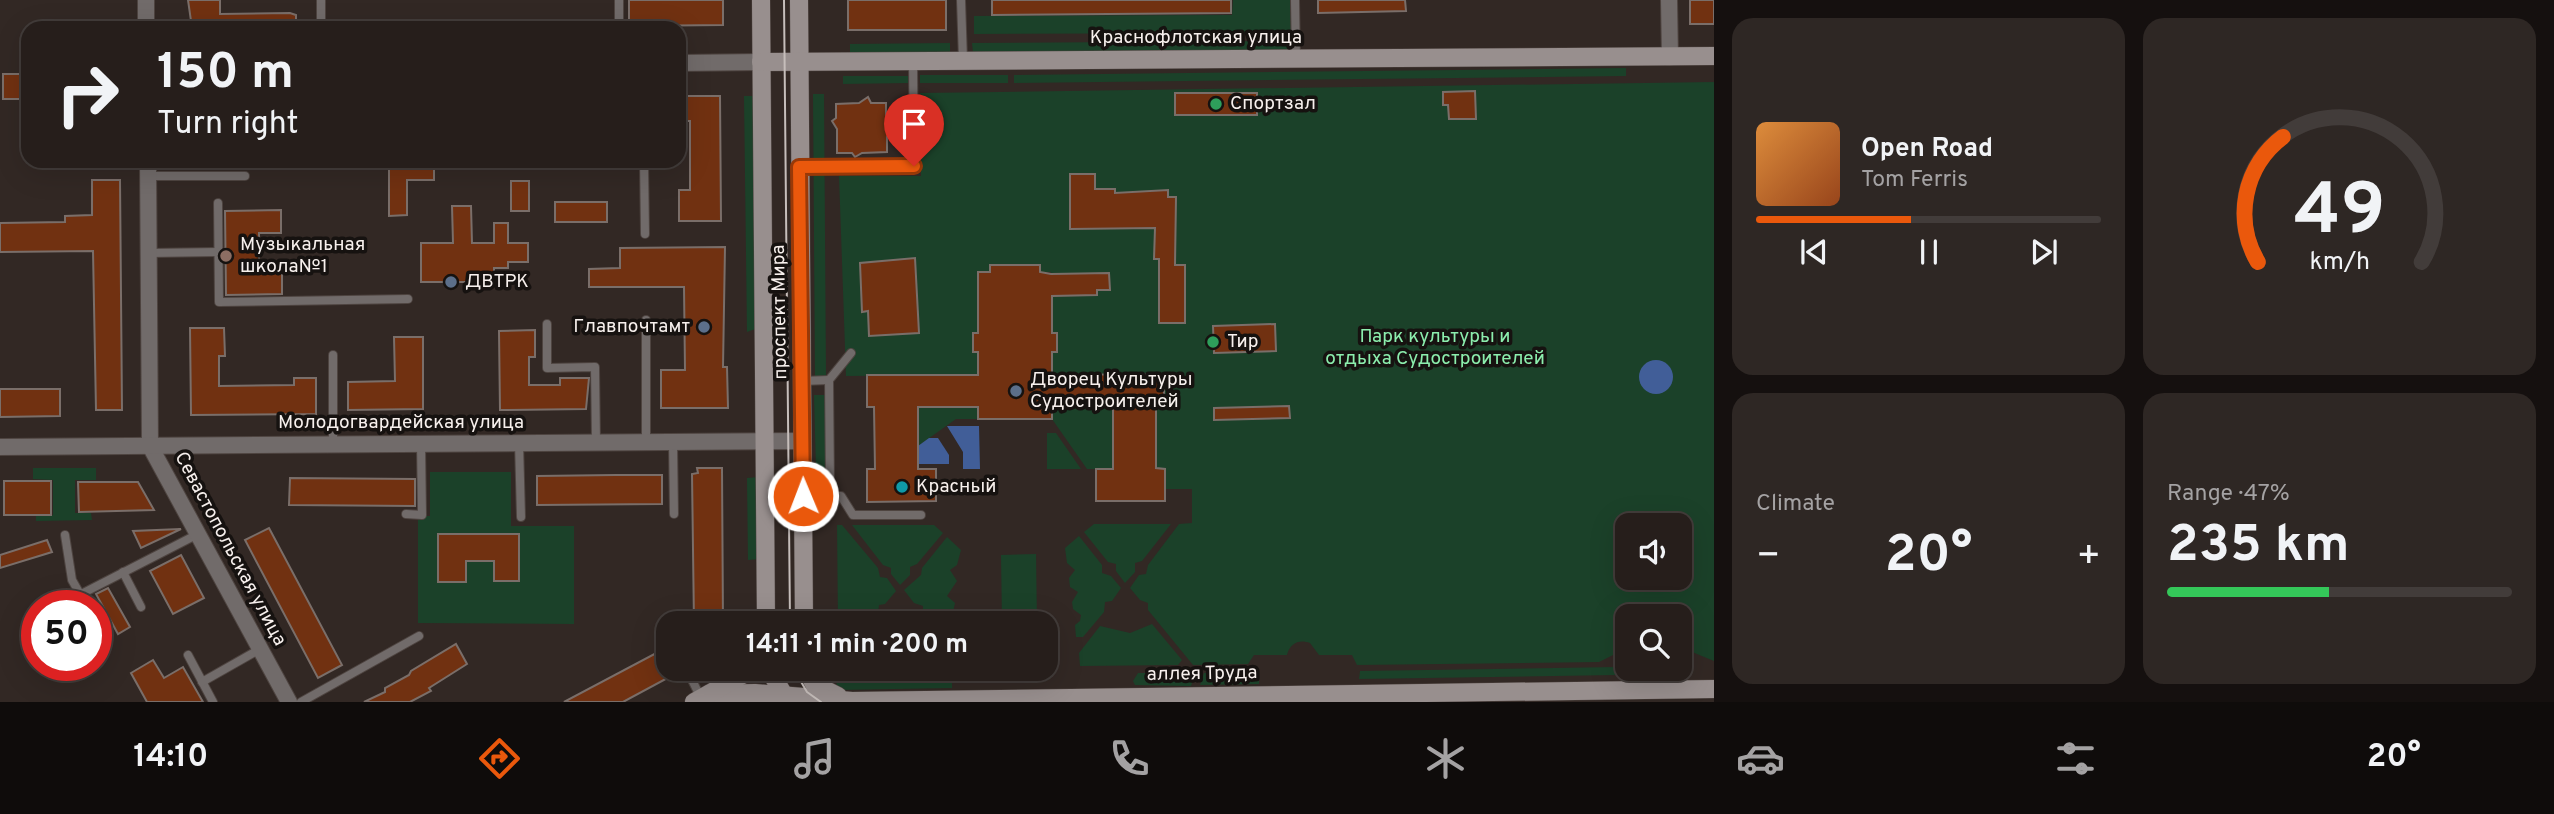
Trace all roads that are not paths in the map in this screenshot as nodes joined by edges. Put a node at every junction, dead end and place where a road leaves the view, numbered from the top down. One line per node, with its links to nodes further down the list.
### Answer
1 (146, 0): 9 (street)
2 (321, 0): 10 (lane)
3 (619, 0): 11 (lane)
4 (761, 0): 19 (main road, проспект Мира)
5 (799, 0): 16 (main road, проспект Мира)
6 (961, 0): 15 (lane)
7 (1294, 0): 14 (lane)
8 (1669, 0): 13 (street)
9 (146, 21)
10 (321, 21)
11 (619, 21)
12 (1714, 56): 13 (main road, Краснофлотская улица)
13 (1670, 57): 14 (main road, Краснофлотская улица)
14 (1296, 59): 15 (main road, Краснофлотская улица)
15 (963, 60): 17 (main road, Краснофлотская улица)
16 (799, 61): 17 (main road, Краснофлотская улица); 19 (main road, Краснофлотская улица); 20 (main road, проспект Мира)
17 (913, 61): 20 (lane)
18 (686, 62): 19 (street, Краснофлотская улица)
19 (761, 62): 35 (main road, проспект Мира)
20 (799, 167): 34 (main road, проспект Мира)
21 (644, 168): 25 (lane)
22 (148, 169): 23 (lane); 27 (street, Севастопольская улица)
23 (245, 176)
24 (218, 203): 26 (lane)
25 (645, 234)
26 (218, 252): 27 (lane); 28 (lane)
27 (148, 253): 43 (street, Севастопольская улица)
28 (408, 299)
29 (646, 320): 37 (lane)
30 (547, 324): 40 (lane)
31 (851, 353): 33 (lane)
32 (333, 355): 41 (lane)
33 (829, 380): 34 (lane); 45 (lane)
34 (802, 381): 36 (main road, проспект Мира)
35 (765, 441): 36 (street, Молодогвардейская улица); 38 (street, Молодогвардейская улица); 57 (main road, проспект Мира)
36 (803, 441): 46 (main road, проспект Мира)
37 (646, 442): 38 (street, Молодогвардейская улица); 40 (street, Молодогвардейская улица)
38 (673, 442): 48 (lane)
39 (519, 443): 40 (street, Молодогвардейская улица); 42 (street, Молодогвардейская улица); 50 (lane)
40 (596, 443)
41 (333, 444): 42 (street, Молодогвардейская улица); 43 (street, Молодогвардейская улица)
42 (421, 444): 47 (lane)
43 (150, 446): 44 (street, Молодогвардейская улица); 51 (street, Севастопольская улица)
44 (0, 447)
45 (830, 485)
46 (803, 496): 49 (lane); 58 (main road, проспект Мира)
47 (406, 514)
48 (674, 514)
49 (921, 515)
50 (521, 517)
51 (198, 534): 53 (lane); 60 (street, Севастопольская улица)
52 (65, 535): 54 (lane)
53 (123, 572): 55 (lane); 56 (lane)
54 (78, 590)
55 (88, 590)
56 (141, 607)
57 (766, 611)
58 (804, 611)
59 (419, 636): 76 (lane)
60 (260, 649): 66 (lane); 75 (street, Севастопольская улица)
61 (188, 655): 66 (lane)
62 (692, 681): 69 (lane)
63 (732, 681): 69 (main road)
64 (776, 681): 71 (main road)
65 (812, 681): 73 (main road)
66 (202, 682): 74 (lane)
67 (1714, 689): 68 (main road, аллея Труда)
68 (1655, 696): 70 (main road, аллея Труда)
69 (701, 698): 71 (main road, аллея Труда)
70 (1304, 698): 72 (main road, аллея Труда)
71 (786, 699): 73 (main road, аллея Труда)
72 (973, 700): 73 (main road, аллея Труда)
73 (852, 701)
74 (213, 702)
75 (289, 702)
76 (301, 702)

